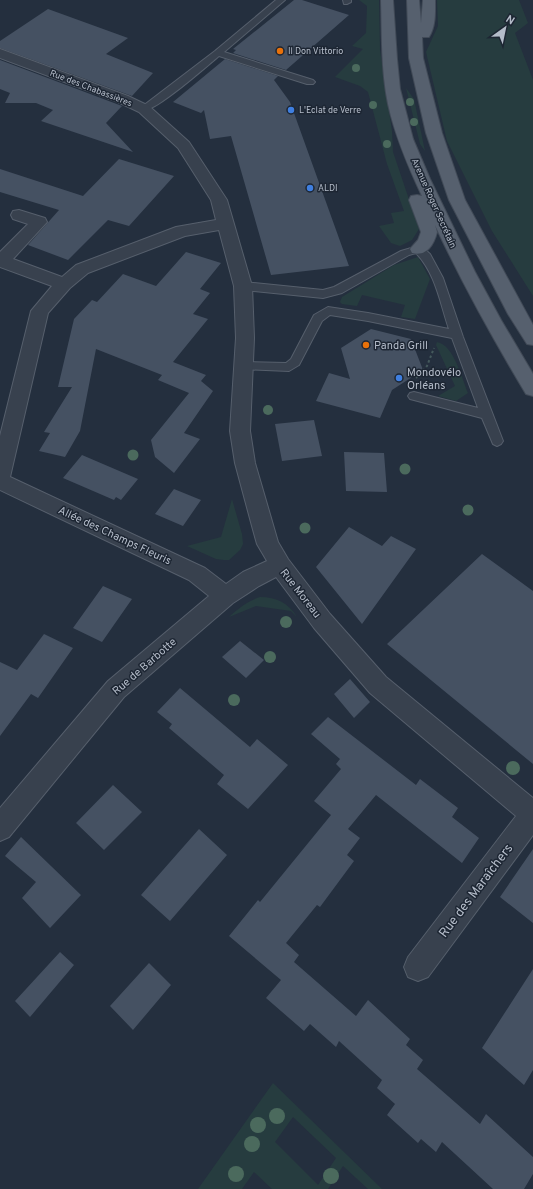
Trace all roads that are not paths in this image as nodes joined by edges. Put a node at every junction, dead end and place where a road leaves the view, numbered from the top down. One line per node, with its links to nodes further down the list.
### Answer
1 (281, 0): 6 (lane)
2 (387, 0): 10 (main road, Avenue Roger Secrétain)
3 (413, 0): 7 (main road)
4 (429, 0): 7 (main road)
5 (0, 53): 9 (street, Rue des Chabassières)
6 (218, 53): 8 (lane); 9 (lane)
7 (416, 58): 19 (main road)
8 (310, 82)
9 (144, 109): 12 (street, Rue des Chabassières)
10 (399, 118): 13 (main road); 24 (main road, Avenue Roger Secrétain)
11 (20, 215): 14 (street)
12 (225, 224): 15 (street); 16 (street, Rue des Chabassières)
13 (418, 248): 17 (lane); 21 (lane)
14 (1, 261): 15 (street)
15 (64, 284): 28 (street)
16 (243, 286): 17 (lane); 23 (street, Rue Moreau)
17 (323, 294): 18 (lane)
18 (328, 311): 21 (lane); 23 (lane)
19 (517, 314): 20 (main road); 22 (main road)
20 (533, 329)
21 (456, 335): 26 (lane)
22 (533, 339)
23 (243, 366): 30 (street, Rue Moreau)
24 (533, 390)
25 (414, 396): 26 (lane)
26 (487, 415): 27 (lane)
27 (497, 441)
28 (0, 477)
29 (0, 481): 31 (street, Allée des Champs Fleuris)
30 (280, 565): 31 (street, Rue de Barbotte); 32 (street, Rue Moreau)
31 (226, 596): 33 (street, Rue de Barbotte)
32 (533, 814): 34 (street, Rue des Maraîchers)
33 (0, 828)
34 (418, 967)

